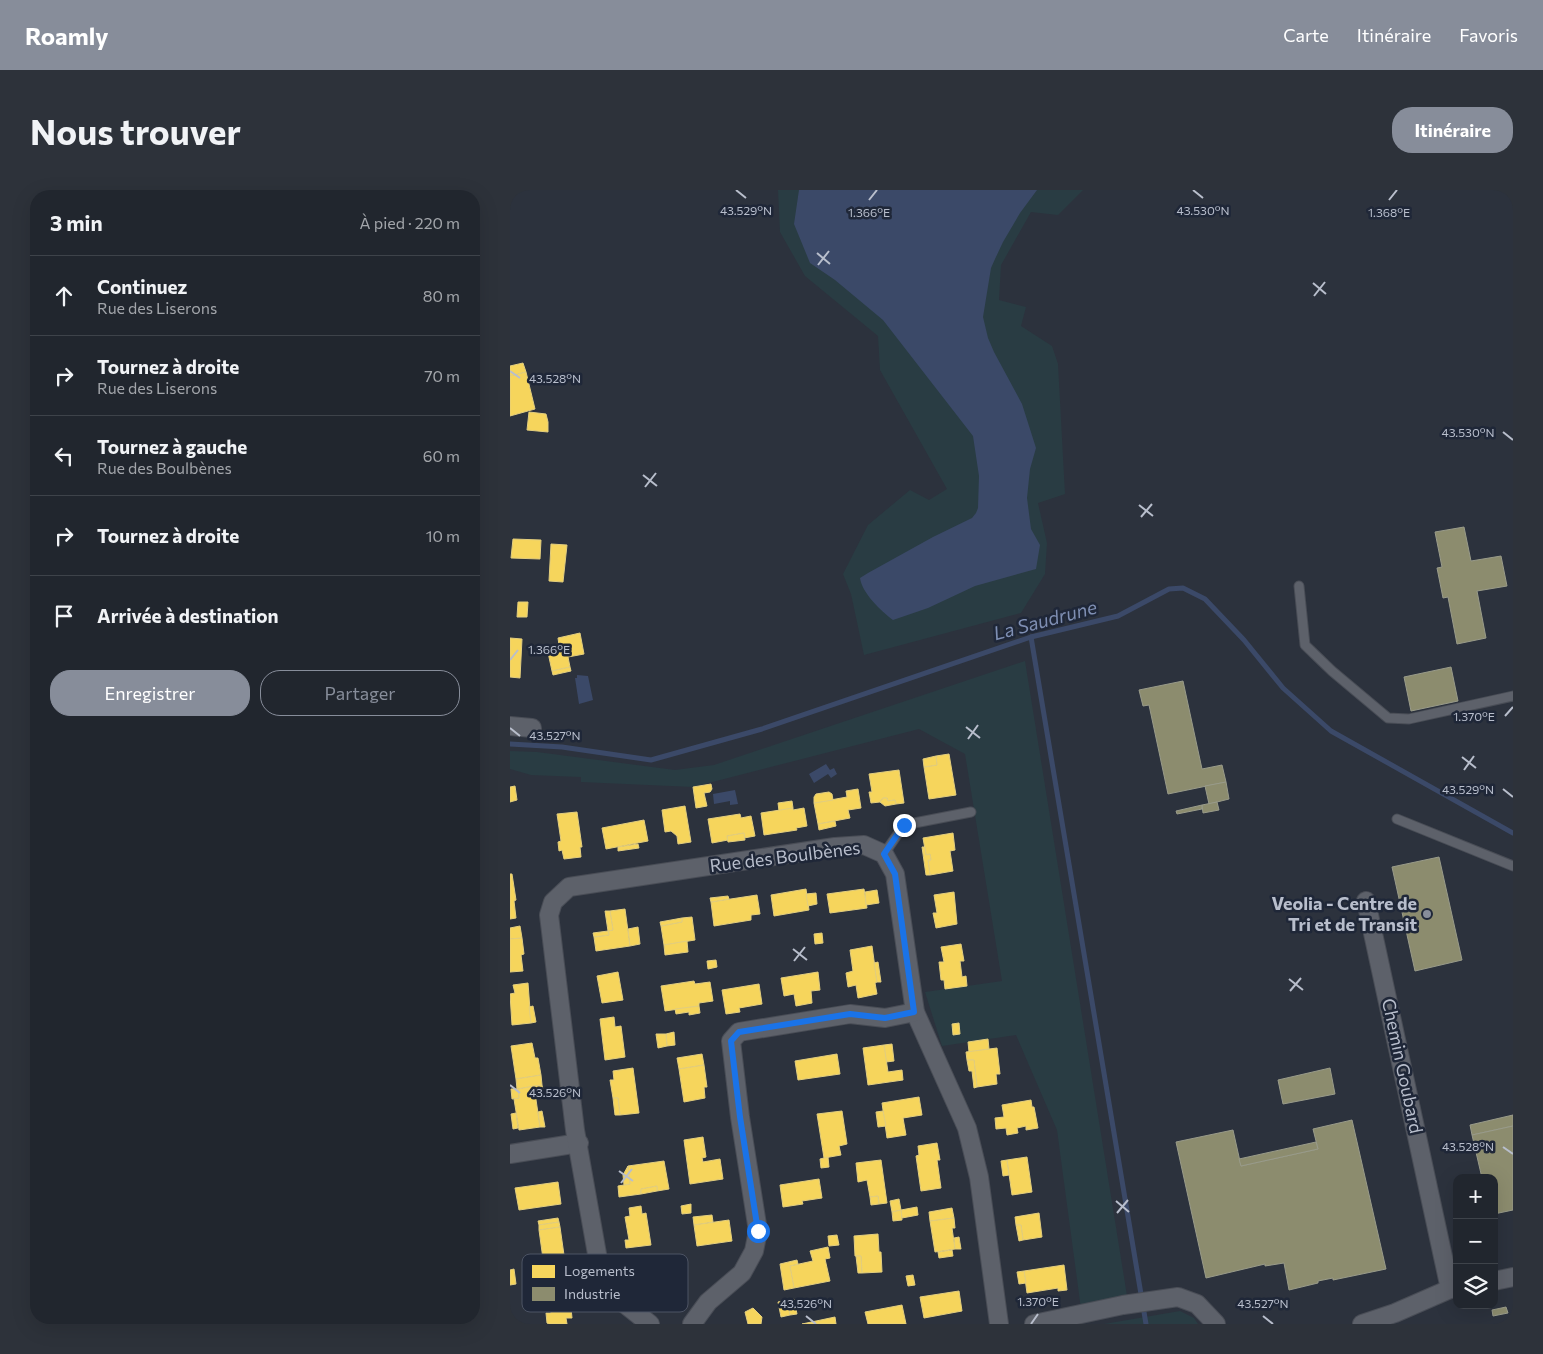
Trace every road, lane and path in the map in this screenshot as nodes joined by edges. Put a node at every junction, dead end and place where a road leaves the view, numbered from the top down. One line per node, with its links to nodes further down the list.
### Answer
1 (1300, 586): 2 (lane)
2 (1513, 696)
3 (510, 726): 4 (street)
4 (532, 728)
5 (971, 812): 7 (lane)
6 (1397, 819): 8 (lane)
7 (884, 854): 10 (street, Rue des Boulbènes); 11 (street, Rue des Boulbènes)
8 (1513, 866)
9 (1366, 901): 16 (street, Chemin Goubard)
10 (914, 1012): 19 (street); 20 (street, Rue des Boulbènes)
11 (577, 1137): 12 (street); 13 (street, Rue des Boulbènes)
12 (510, 1154)
13 (597, 1254)
14 (1513, 1277): 15 (street)
15 (1498, 1280)
16 (1453, 1288): 23 (street)
17 (635, 1312): 18 (street, Rue des Boulbènes)
18 (650, 1324)
19 (692, 1324)
20 (999, 1324)
21 (1034, 1324): 22 (street)
22 (1216, 1324)
23 (1362, 1324)

